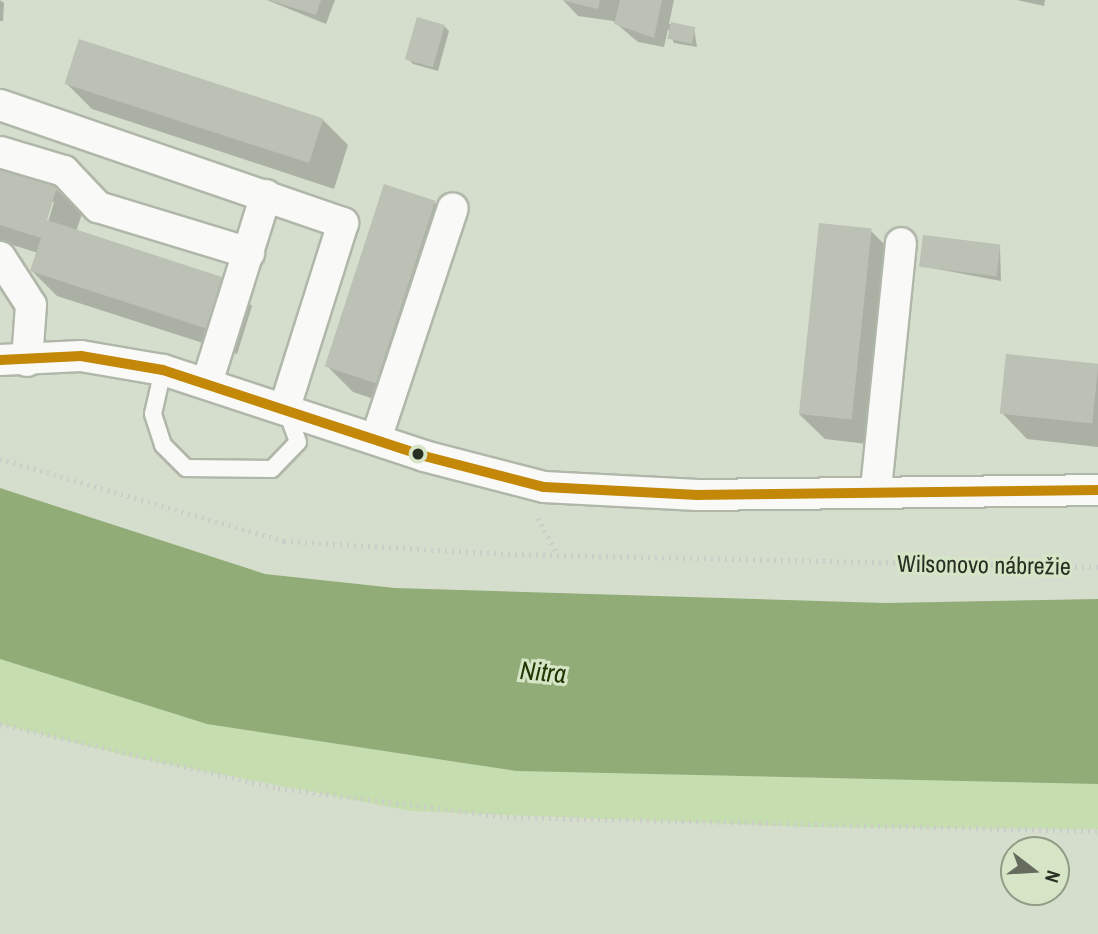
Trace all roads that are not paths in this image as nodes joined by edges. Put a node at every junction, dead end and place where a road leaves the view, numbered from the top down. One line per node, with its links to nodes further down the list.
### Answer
1 (0, 105): 3 (street)
2 (0, 152): 6 (street)
3 (267, 195): 6 (street); 11 (street)
4 (453, 208): 12 (street)
5 (901, 243): 13 (street)
6 (249, 253): 10 (street)
7 (0, 257): 8 (street)
8 (13, 361): 9 (street)
9 (163, 370): 10 (street); 11 (lane)
10 (207, 383): 11 (street)
11 (285, 407): 12 (street)
12 (376, 439): 13 (street)
13 (876, 489): 14 (street)
14 (1098, 489)

